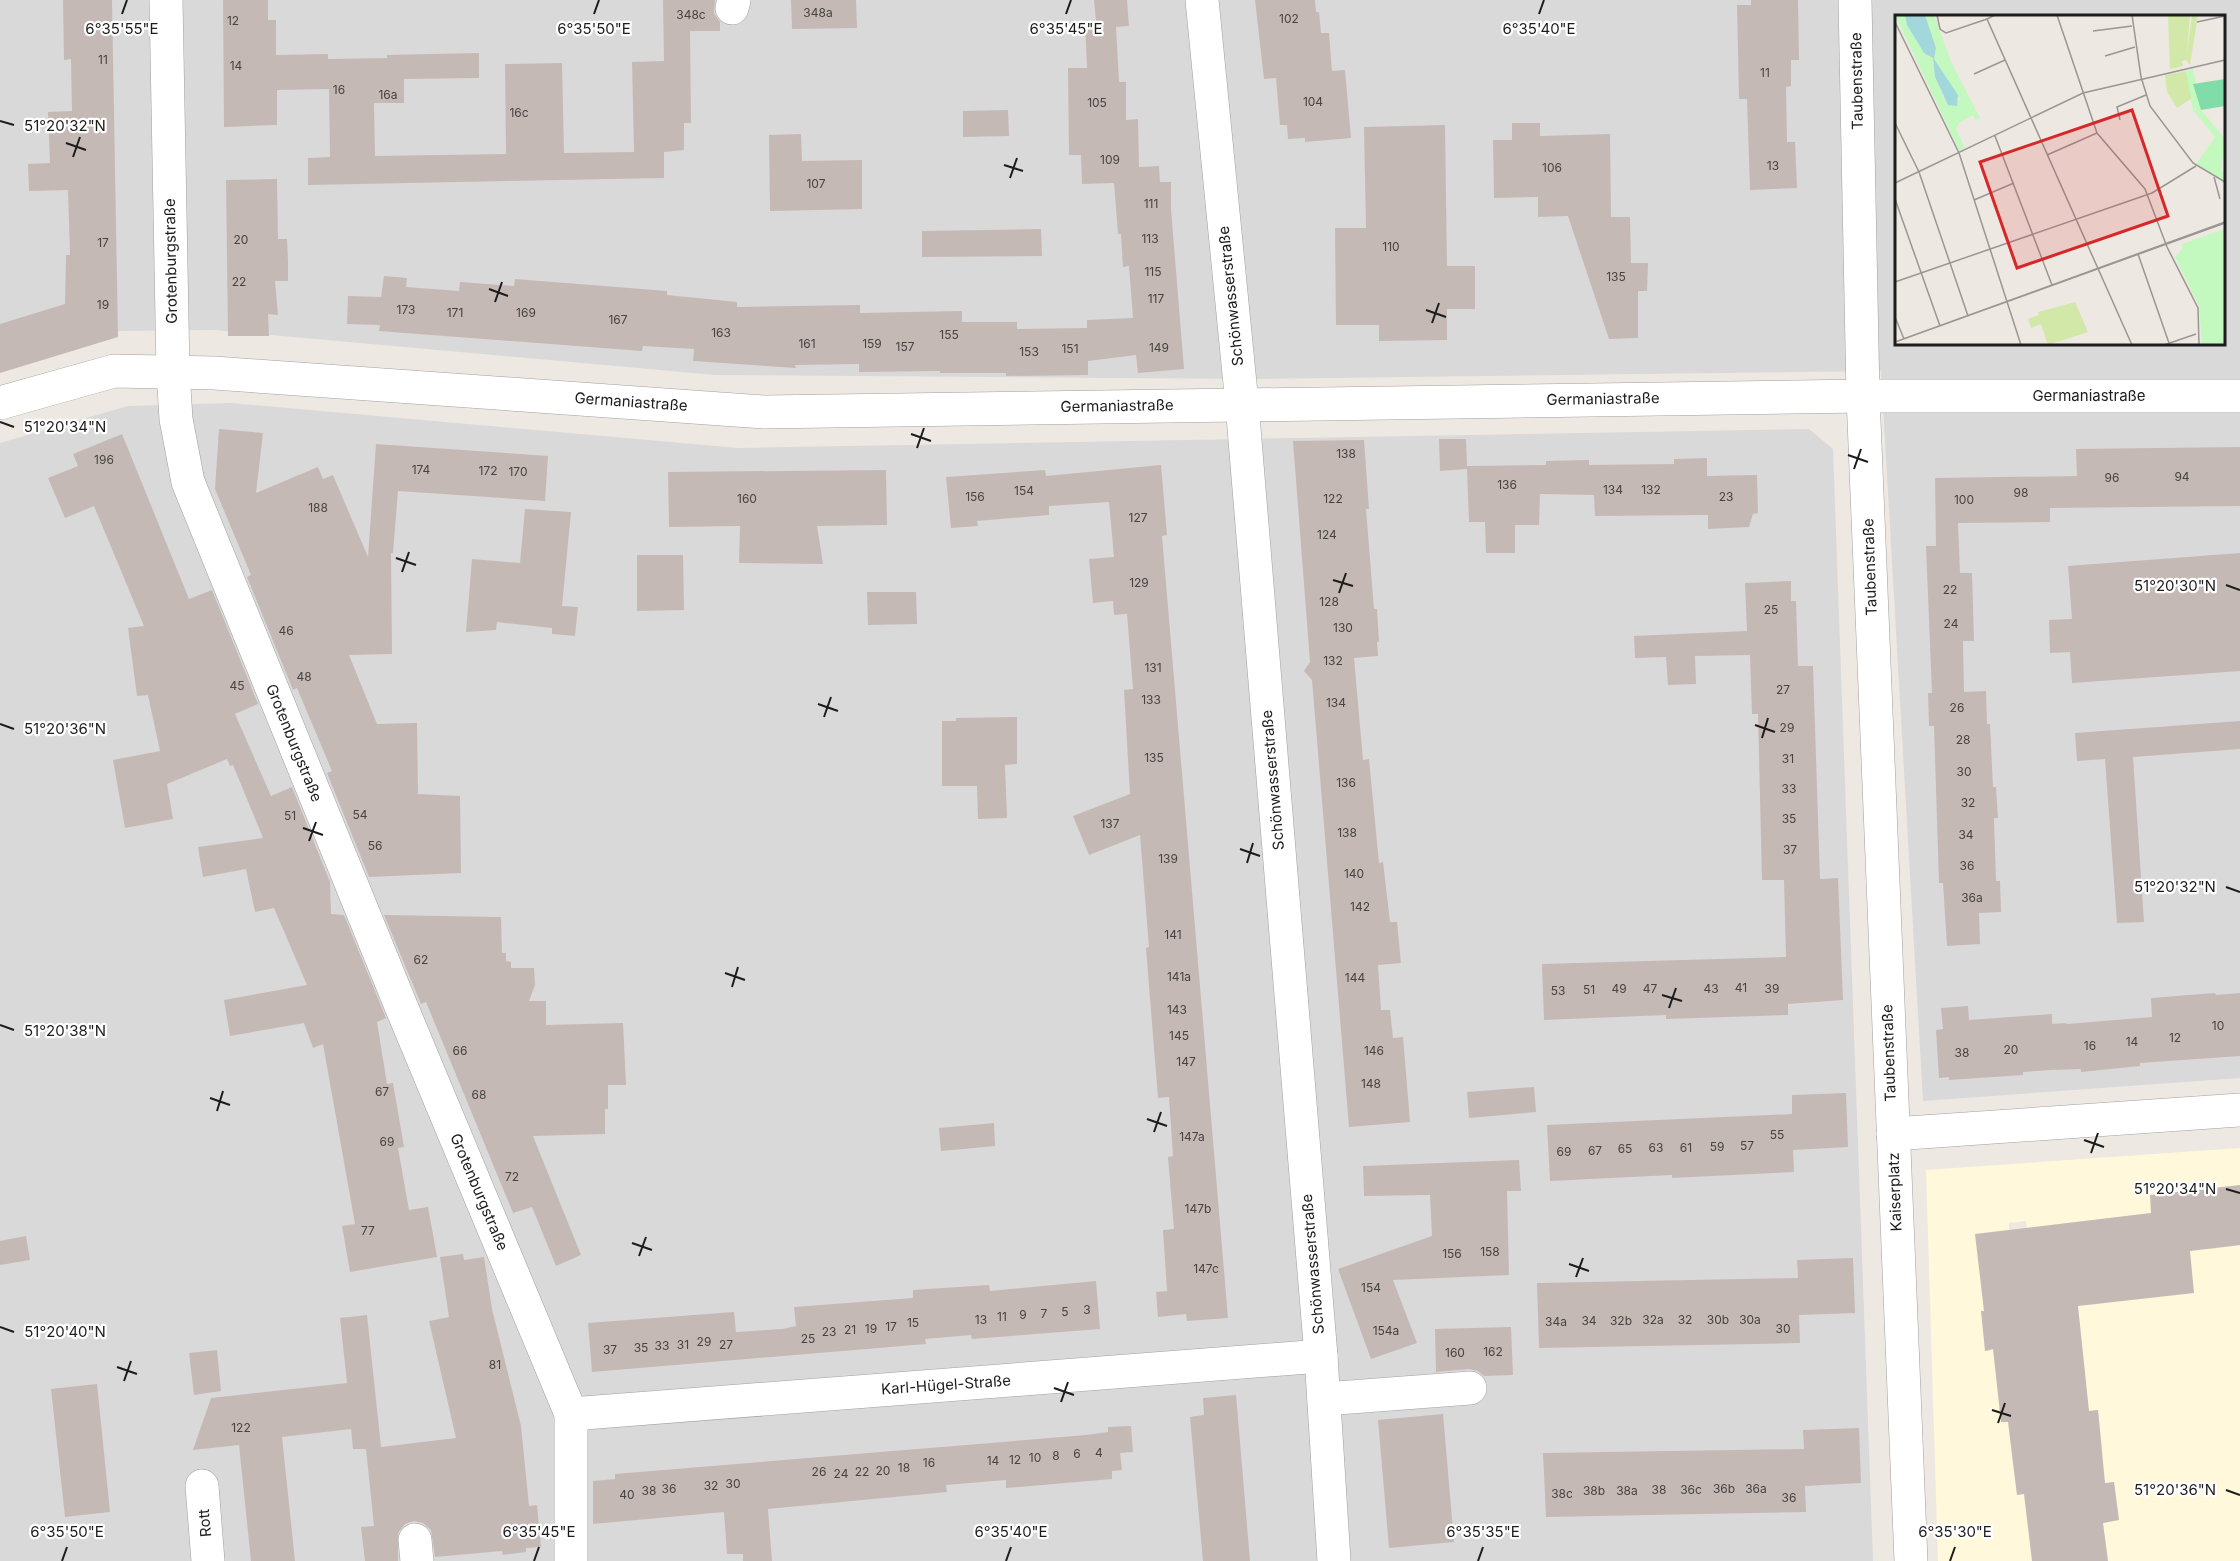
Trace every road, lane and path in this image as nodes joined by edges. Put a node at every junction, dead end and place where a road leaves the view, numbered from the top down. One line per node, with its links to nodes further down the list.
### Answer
1 (166, 0): 4 (street, Grotenburgstraße)
2 (1202, 0): 8 (street, Schönwasserstraße)
3 (1855, 0): 5 (street, Taubenstraße)
4 (173, 372): 7 (street, Germaniastraße); 8 (street, Germaniastraße); 14 (street, Grotenburgstraße)
5 (1863, 396): 6 (street, Germaniastraße); 8 (street, Germaniastraße); 10 (street, Taubenstraße)
6 (2240, 396)
7 (0, 403)
8 (1242, 404): 11 (street, Schönwasserstraße)
9 (2240, 1110): 10 (street, Kaiserplatz)
10 (1893, 1134): 19 (street, Kaiserplatz)
11 (1321, 1356): 13 (street, Schönwasserstraße); 14 (street, Karl-Hügel-Straße)
12 (1470, 1388): 13 (street)
13 (1324, 1399): 18 (street, Schönwasserstraße)
14 (571, 1414): 17 (street, Grotenburgstraße)
15 (202, 1486): 16 (street, Rott)
16 (208, 1561)
17 (571, 1561)
18 (1334, 1561)
19 (1911, 1561)

